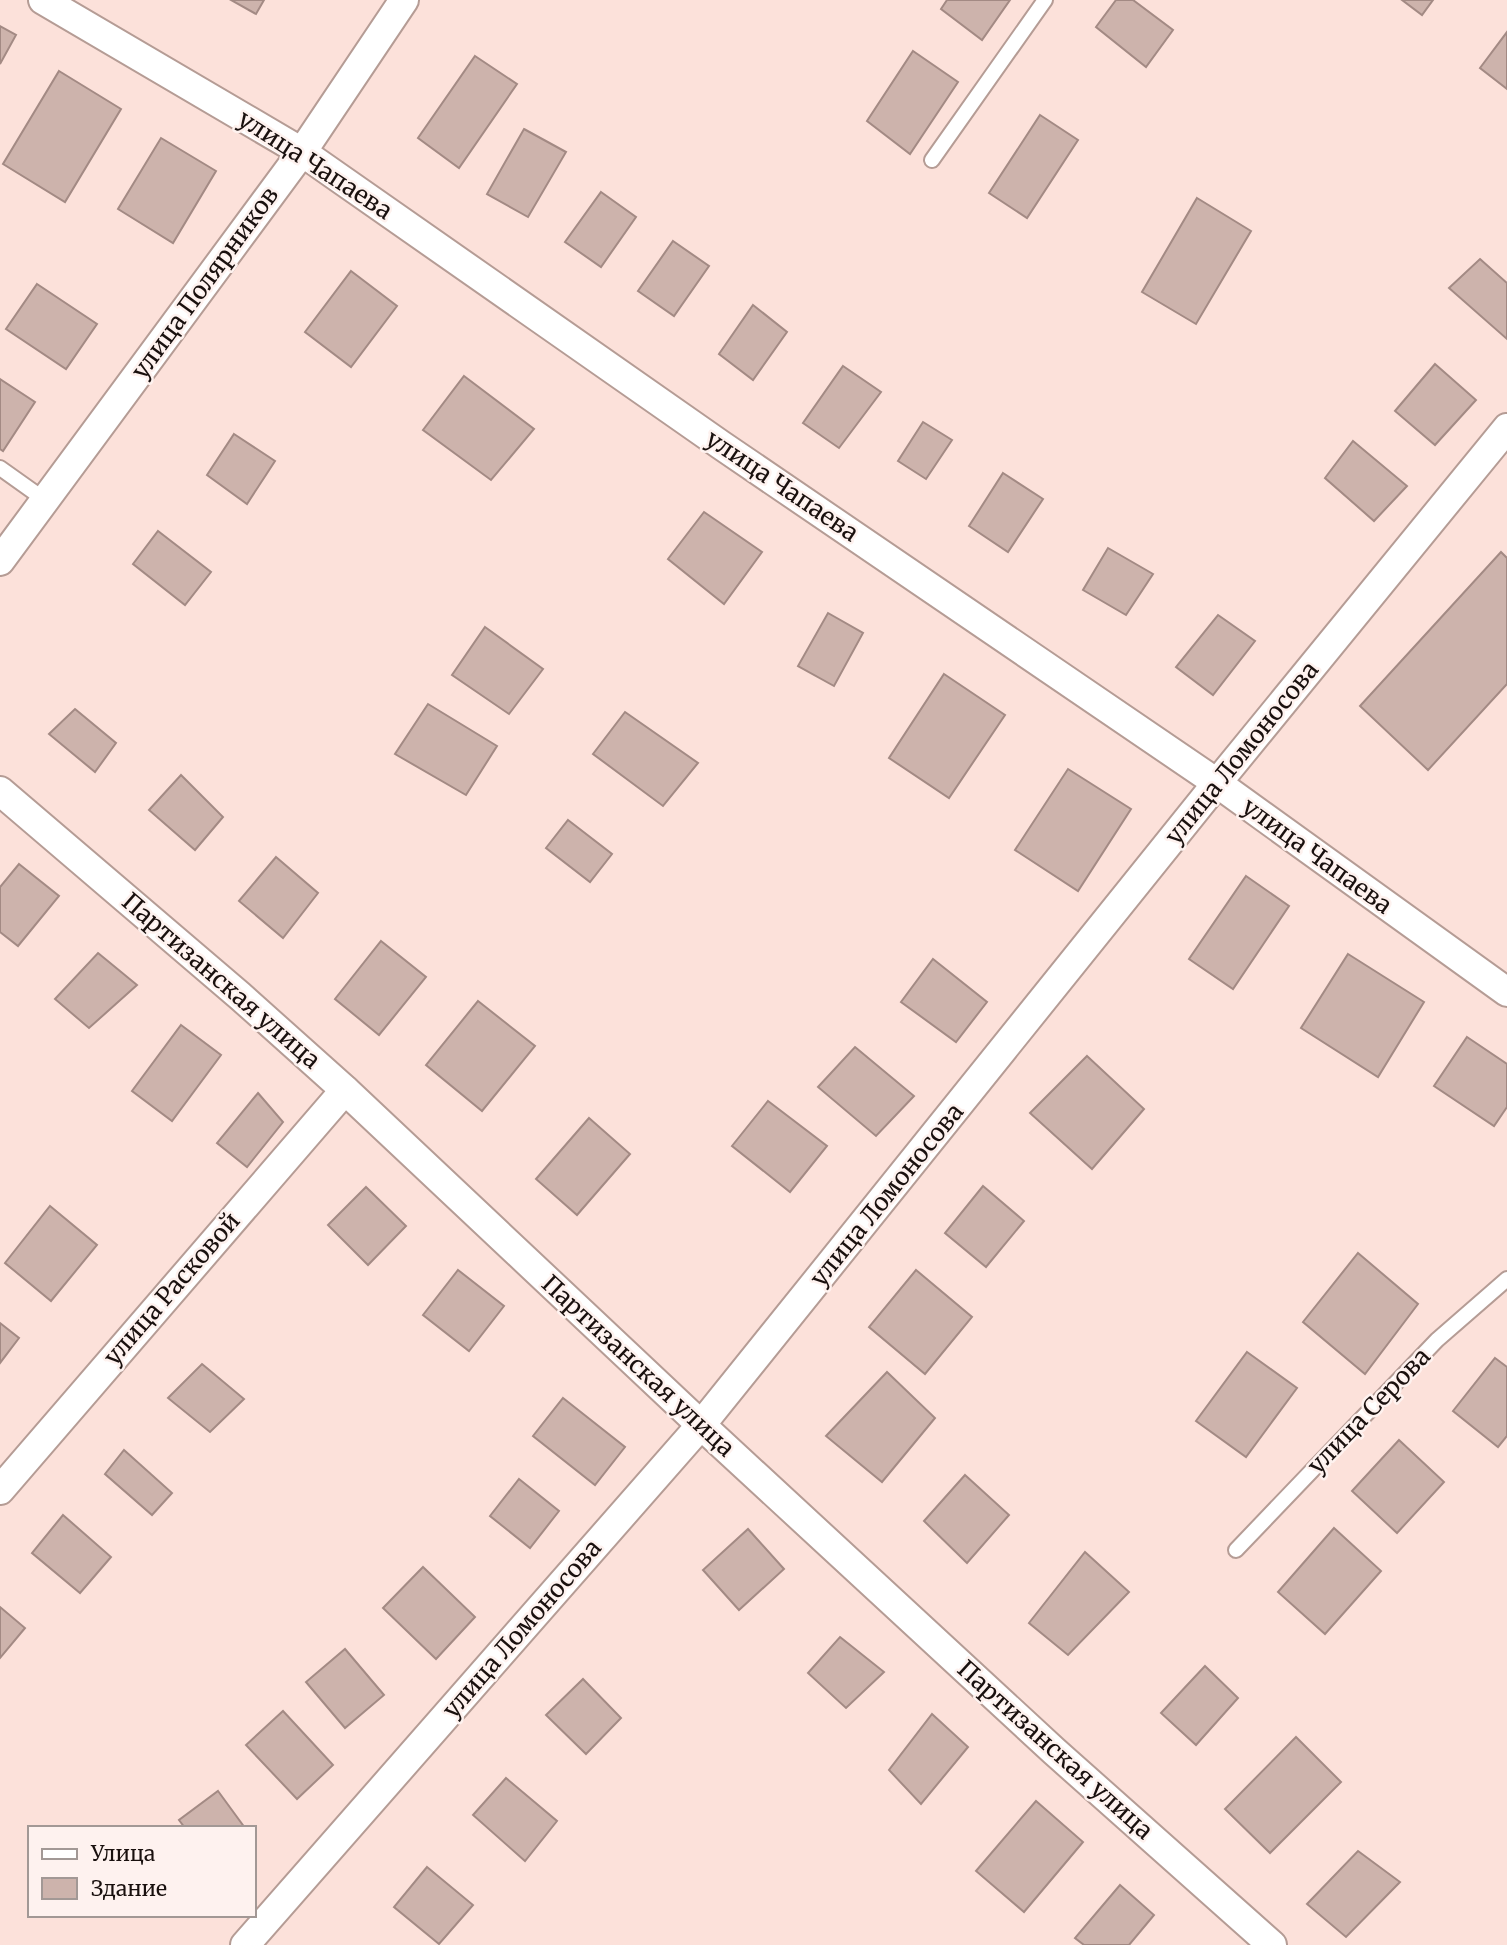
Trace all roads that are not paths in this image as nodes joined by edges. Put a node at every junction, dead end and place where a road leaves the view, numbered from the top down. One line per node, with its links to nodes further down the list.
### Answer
1 (43, 0): 4 (street, улица Чапаева)
2 (404, 0): 4 (street, улица Полярников)
3 (1045, 0): 5 (lane)
4 (302, 152): 8 (street, улица Полярников); 10 (street, улица Чапаева)
5 (932, 160)
6 (1507, 428): 10 (street, улица Ломоносова)
7 (0, 468): 8 (lane)
8 (45, 500): 9 (street, улица Полярников)
9 (0, 561)
10 (1217, 783): 12 (street, улица Чапаева); 15 (street, улица Ломоносова)
11 (0, 790): 13 (street, Партизанская улица)
12 (1507, 992)
13 (345, 1090): 15 (street, Партизанская улица); 16 (street, улица Расковой)
14 (1507, 1279): 17 (lane, улица Серова)
15 (701, 1425): 18 (street, улица Ломоносова); 19 (street, Партизанская улица)
16 (0, 1490)
17 (1236, 1550)
18 (245, 1945)
19 (1272, 1945)

